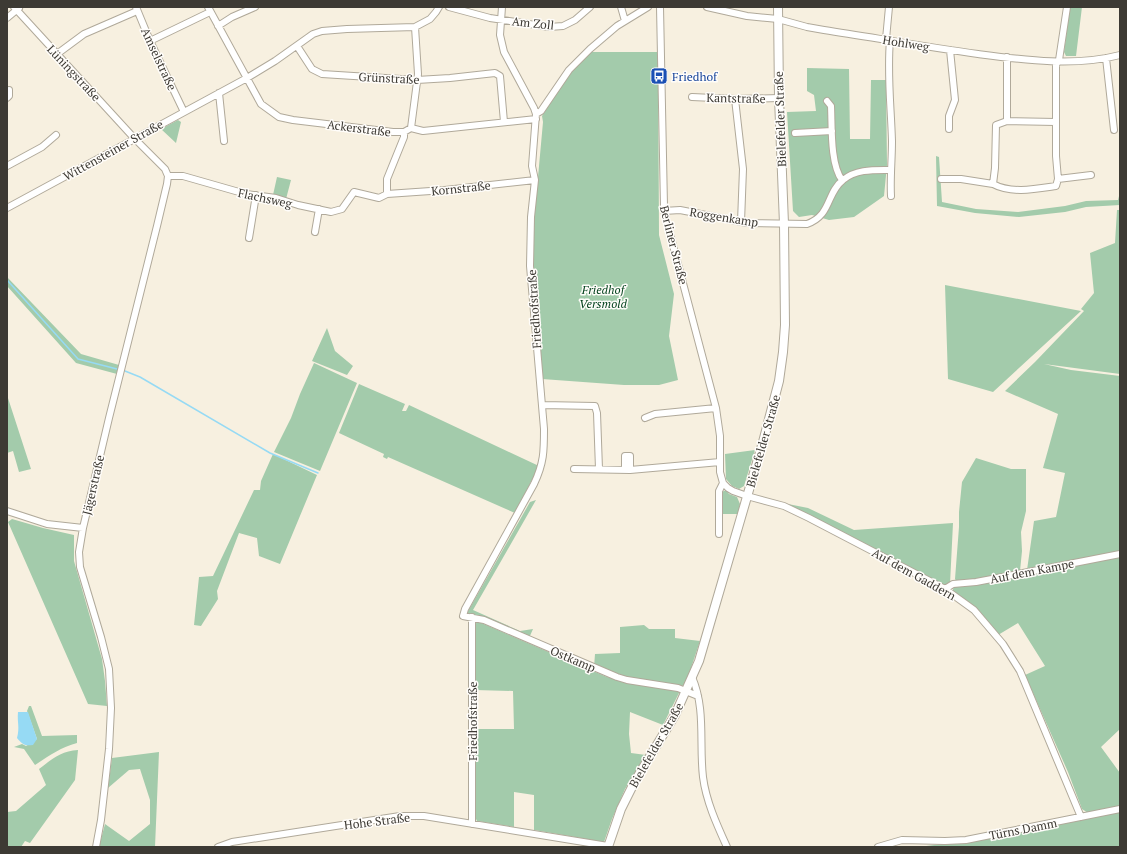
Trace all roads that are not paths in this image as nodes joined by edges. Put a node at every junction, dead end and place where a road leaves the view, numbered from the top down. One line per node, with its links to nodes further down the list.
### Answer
1 (255, 7): 20 (street)
2 (439, 7): 21 (street, Wittensteiner Straße)
3 (449, 7): 18 (street)
4 (502, 7): 18 (street)
5 (590, 7): 18 (street, Am Zoll)
6 (622, 7): 19 (street)
7 (648, 7): 19 (street)
8 (660, 7): 68 (street, Berliner Straße)
9 (707, 7): 17 (street, Hohlweg)
10 (778, 7): 17 (main road, Bielefelder Straße)
11 (889, 7): 22 (street)
12 (1067, 7): 30 (street)
13 (17, 8): 16 (street); 26 (street, Lüningstraße)
14 (136, 9): 23 (street, Amselstraße); 26 (street)
15 (209, 10): 20 (street, Ackerstraße); 23 (street)
16 (7, 18)
17 (778, 18): 22 (street, Hohlweg); 37 (main road, Bielefelder Straße)
18 (501, 20): 41 (street, Am Zoll)
19 (625, 21): 41 (street)
20 (218, 26): 31 (street, Ackerstraße)
21 (415, 26): 24 (street, Wittensteiner Straße); 32 (street)
22 (888, 40): 25 (street, Hohlweg); 55 (street)
23 (150, 41): 40 (street, Amselstraße)
24 (297, 46): 31 (street, Wittensteiner Straße); 32 (street, Grünstraße)
25 (950, 50): 28 (street, Hohlweg); 46 (street)
26 (57, 54): 52 (street, Lüningstraße)
27 (1120, 55): 29 (street, Hohlweg)
28 (1007, 57): 30 (street, Hohlweg); 42 (street)
29 (1106, 58): 30 (street, Hohlweg); 47 (street)
30 (1059, 60): 44 (street)
31 (247, 78): 34 (street, Wittensteiner Straße); 49 (street, Ackerstraße)
32 (418, 80): 43 (street, Grünstraße); 45 (street)
33 (9, 90): 36 (street)
34 (219, 93): 40 (street, Wittensteiner Straße); 53 (street)
35 (692, 97): 38 (street, Kantstraße)
36 (7, 98)
37 (779, 98): 38 (street, Kantstraße); 70 (main road, Bielefelder Straße)
38 (735, 99): 69 (street)
39 (827, 101): 48 (street)
40 (184, 112): 52 (street, Wittensteiner Straße)
41 (536, 117): 43 (street); 60 (street, Friedhofstraße)
42 (1007, 121): 44 (street); 62 (street)
43 (504, 122): 45 (street)
44 (1056, 122): 59 (street)
45 (411, 128): 49 (street, Ackerstraße)
46 (949, 129)
47 (1114, 130)
48 (832, 131): 50 (street); 61 (street)
49 (404, 132): 63 (street)
50 (795, 133)
51 (56, 135): 54 (street)
52 (134, 138): 57 (street); 66 (street, Wittensteiner Straße)
53 (224, 141)
54 (7, 166)
55 (890, 170): 61 (street); 65 (street)
56 (1091, 175): 59 (street)
57 (168, 176): 64 (street, Flachsweg); 82 (street, Jägerstraße)
58 (941, 179): 62 (street)
59 (1058, 179): 62 (street)
60 (536, 180): 63 (street, Kornstraße); 73 (street, Friedhofstraße)
61 (842, 180): 70 (street, Roggenkamp)
62 (992, 184)
63 (386, 194): 67 (street, Flachsweg)
64 (256, 195): 67 (street, Flachsweg); 72 (street)
65 (891, 196)
66 (7, 208)
67 (319, 209): 71 (street)
68 (664, 211): 69 (street, Roggenkamp); 74 (street, Berliner Straße)
69 (741, 222): 70 (street, Roggenkamp)
70 (784, 224): 80 (main road, Bielefelder Straße)
71 (315, 232)
72 (249, 238)
73 (542, 405): 78 (street); 86 (street, Friedhofstraße)
74 (716, 408): 75 (street); 76 (street, Berliner Straße)
75 (645, 418)
76 (720, 462): 78 (street); 79 (street, Berliner Straße)
77 (574, 469): 78 (street)
78 (599, 469)
79 (723, 483): 80 (street); 83 (street, Berliner Straße)
80 (747, 496): 85 (street, Auf dem Gaddern); 88 (main road, Bielefelder Straße)
81 (7, 511): 82 (street)
82 (83, 528): 95 (street, Jägerstraße)
83 (719, 534)
84 (1120, 554): 85 (street, Auf dem Kampe)
85 (945, 589): 92 (street, Auf dem Gaddern)
86 (463, 616): 87 (street, Ostkamp)
87 (472, 617): 89 (street, Ostkamp); 93 (street, Friedhofstraße)
88 (692, 677): 89 (main road, Bielefelder Straße); 90 (street)
89 (686, 691): 90 (street, Ostkamp); 94 (main road, Bielefelder Straße)
90 (698, 696): 97 (street)
91 (1120, 809): 92 (street, Türns Damm)
92 (1081, 817): 98 (street, Türns Damm)
93 (472, 824): 94 (street, Hohe Straße); 96 (street, Hohe Straße)
94 (608, 846)
95 (96, 847)
96 (218, 847)
97 (727, 847)
98 (878, 847)

